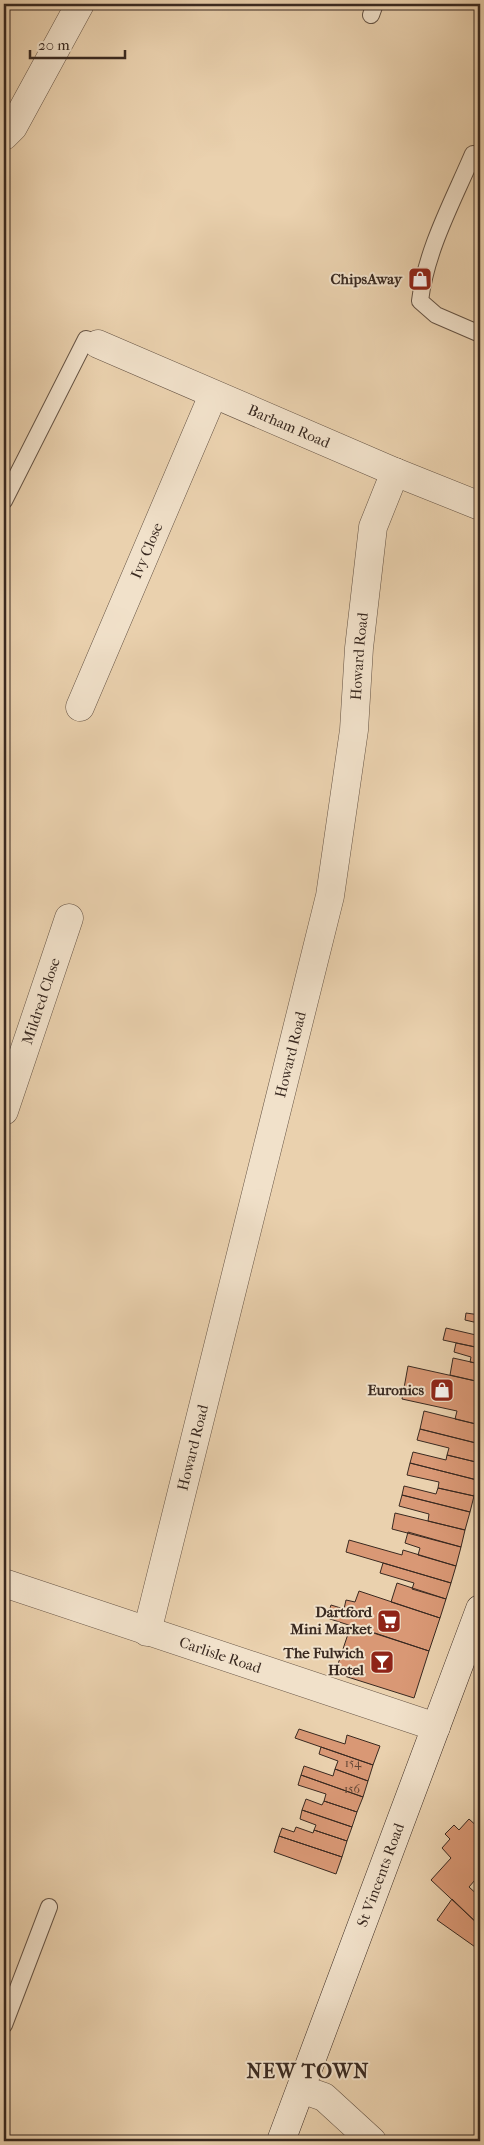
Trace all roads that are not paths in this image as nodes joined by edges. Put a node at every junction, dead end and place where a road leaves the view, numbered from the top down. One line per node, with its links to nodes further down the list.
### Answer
1 (80, 4): 2 (street)
2 (4, 136)
3 (473, 154): 4 (lane)
4 (480, 334)
5 (98, 344): 6 (street, Barham Road); 8 (lane)
6 (213, 395): 7 (street, Barham Road); 10 (street, Ivy Close)
7 (395, 472): 9 (street, Barham Road); 15 (street, Howard Road)
8 (4, 501)
9 (480, 506)
10 (80, 707)
11 (70, 918): 12 (street, Mildred Close)
12 (4, 1111)
13 (4, 1583): 15 (street, Carlisle Road)
14 (480, 1608): 16 (street, St Vincents Road)
15 (147, 1632): 16 (street, Carlisle Road)
16 (436, 1727): 19 (street, St Vincents Road)
17 (49, 1907): 18 (lane)
18 (4, 2025)
19 (301, 2089): 20 (street, St Vincents Road); 21 (street)
20 (281, 2141)
21 (372, 2141)

